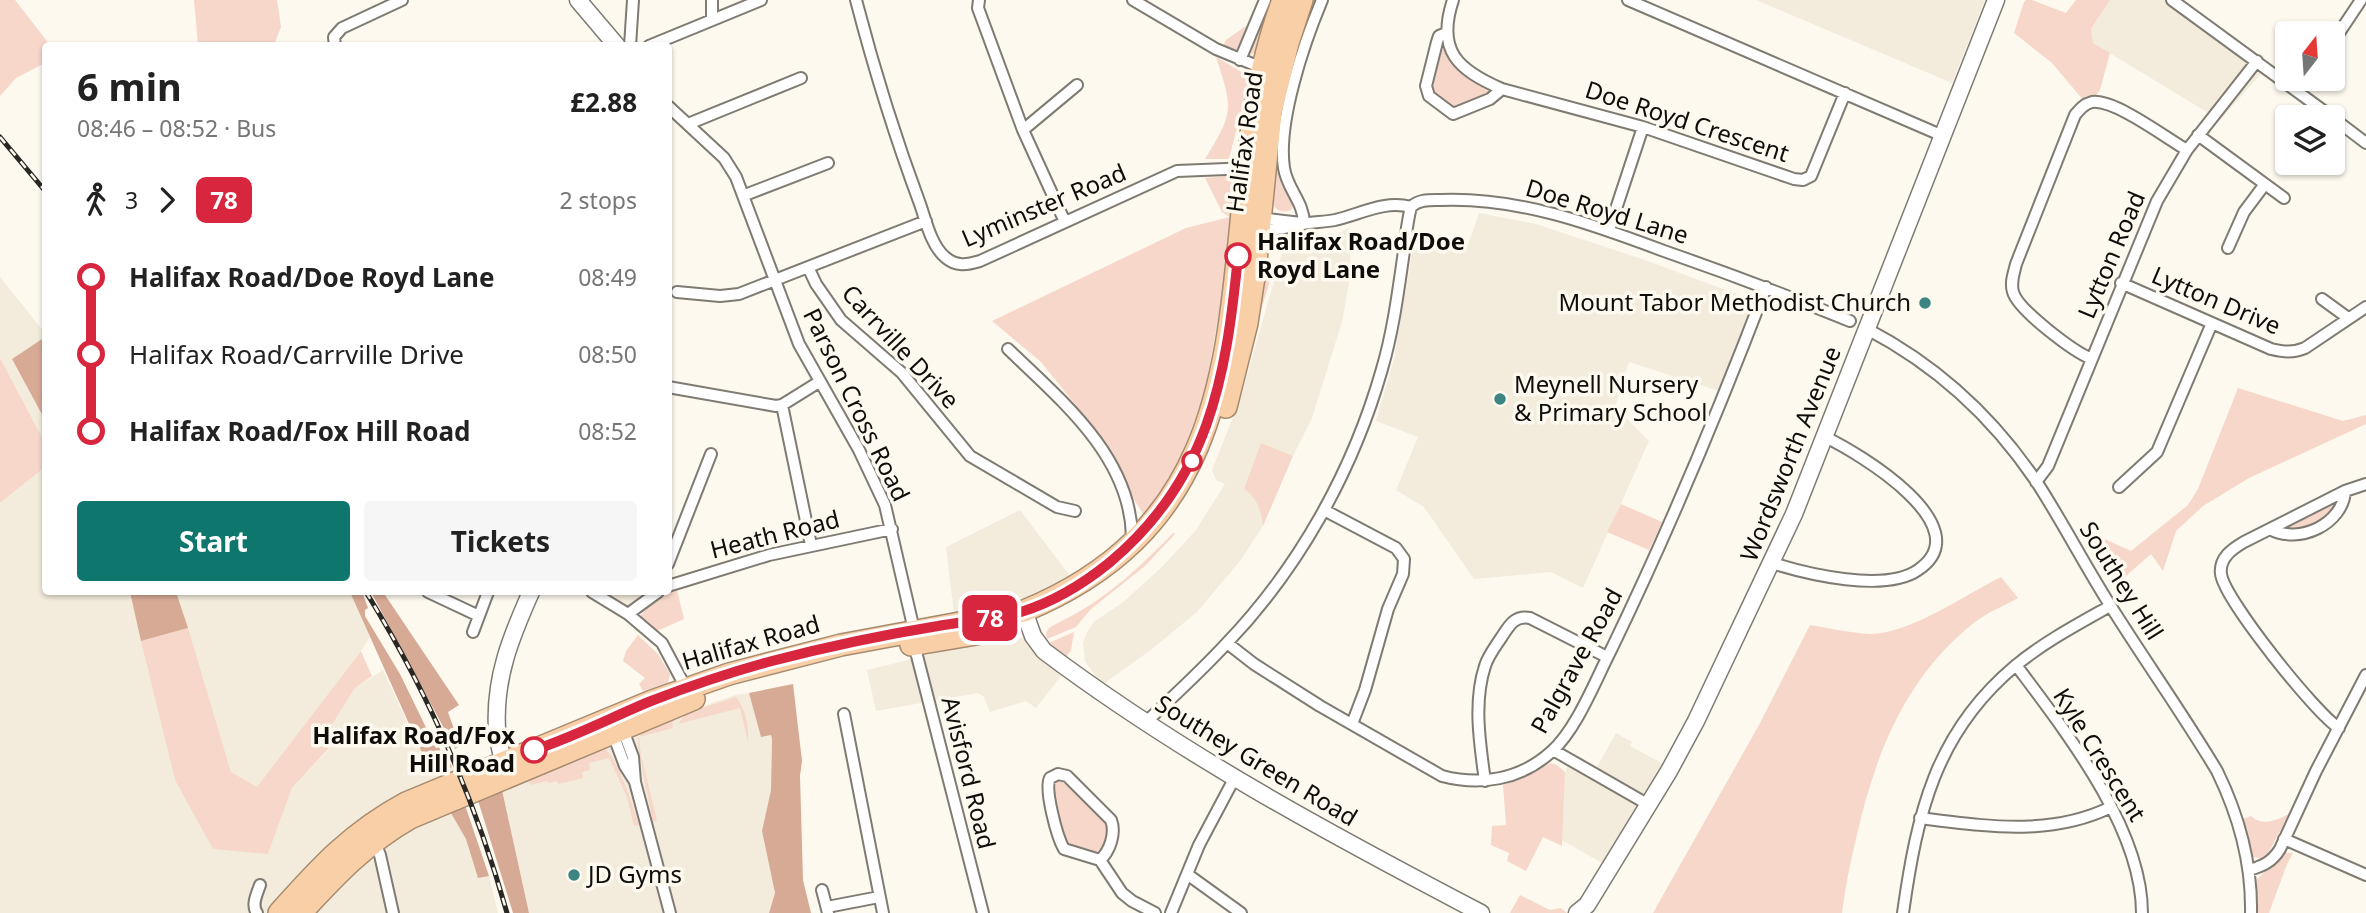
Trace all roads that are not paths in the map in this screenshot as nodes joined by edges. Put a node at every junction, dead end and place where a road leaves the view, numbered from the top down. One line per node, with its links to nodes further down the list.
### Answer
1 (401, 0): 21 (street)
2 (578, 0): 22 (street)
3 (633, 0): 23 (street)
4 (712, 0): 18 (street)
5 (761, 0): 18 (street)
6 (856, 0): 49 (street, Lyminster Road)
7 (979, 0): 38 (street)
8 (1133, 0): 25 (street)
9 (1265, 0): 25 (street, Halifax Road)
10 (1283, 0): 27 (highway, Halifax Road)
11 (1302, 0): 27 (highway, Halifax Road)
12 (1322, 0): 52 (street, Halifax Road)
13 (1453, 0): 20 (street)
14 (1628, 0): 32 (street)
15 (1996, 0): 40 (street, Wordsworth Avenue)
16 (2172, 0): 26 (street)
17 (2361, 0): 19 (street)
18 (712, 19): 24 (street)
19 (2345, 24)
20 (1446, 33): 30 (street, Doe Royd Crescent); 30 (street)
21 (335, 42)
22 (614, 42)
23 (630, 42)
24 (658, 42)
25 (1240, 60): 27 (street)
26 (2257, 61): 31 (street); 39 (street, Lytton Road)
27 (1271, 70): 44 (highway, Halifax Road)
28 (801, 78): 35 (street)
29 (1077, 85): 38 (street)
30 (1502, 89): 36 (street, Doe Royd Crescent)
31 (2300, 92): 33 (street)
32 (1845, 93): 36 (street, Doe Royd Crescent); 40 (street)
33 (2316, 105)
34 (672, 110): 35 (street, Parson Cross Road)
35 (688, 124): 46 (street, Parson Cross Road)
36 (1643, 127): 53 (street)
37 (2345, 128): 41 (street)
38 (1023, 130): 50 (street)
39 (2198, 135): 42 (street, Lytton Road); 45 (street)
40 (1942, 136): 65 (street, Wordsworth Avenue)
41 (2366, 143)
42 (2187, 150): 57 (street, Lytton Road); 67 (street)
43 (828, 163): 46 (street)
44 (1255, 169): 50 (street, Lyminster Road); 51 (highway, Halifax Road)
45 (2265, 184): 47 (street); 54 (street)
46 (745, 195): 56 (street, Parson Cross Road)
47 (2284, 198)
48 (1411, 207): 52 (street, Doe Royd Lane); 53 (street, Doe Royd Lane); 78 (street)
49 (926, 221): 50 (street, Lyminster Road); 55 (street)
50 (1065, 222)
51 (1253, 224): 52 (street, Doe Royd Lane); 80 (highway, Halifax Road); 96 (highway, Halifax Road)
52 (1304, 224)
53 (1609, 230): 58 (street, Doe Royd Lane)
54 (2228, 248)
55 (808, 267): 56 (street); 77 (street, Carrville Drive)
56 (775, 279): 59 (street); 68 (street, Parson Cross Road)
57 (2121, 283): 64 (street, Lytton Drive); 67 (street, Lytton Road)
58 (1766, 287): 63 (street, Doe Royd Lane); 100 (street, Palgrave Road)
59 (677, 292)
60 (2322, 299): 62 (street)
61 (2366, 307): 62 (street, Lytton Drive)
62 (2348, 318): 64 (street, Lytton Drive)
63 (1850, 321)
64 (2212, 323): 75 (street)
65 (1867, 329): 71 (street, Wordsworth Avenue); 73 (street, Southey Hill)
66 (1007, 349): 79 (street)
67 (2092, 359): 73 (street, Lytton Road)
68 (819, 382): 70 (street); 81 (street, Parson Cross Road)
69 (672, 388): 70 (street)
70 (782, 405): 84 (street)
71 (1825, 437): 86 (street, Wordsworth Avenue); 86 (street)
72 (711, 454): 85 (street)
73 (2036, 482): 93 (street, Southey Hill)
74 (2366, 484): 76 (street)
75 (2119, 487)
76 (2345, 491): 82 (street); 82 (street)
77 (1075, 510)
78 (1324, 510): 99 (street); 106 (street)
79 (1130, 514): 80 (street); 83 (street)
80 (1153, 521): 83 (highway, Halifax Road)
81 (892, 529): 84 (street, Heath Road); 98 (street, Parson Cross Road)
82 (2270, 530): 108 (street)
83 (1132, 542): 96 (highway, Halifax Road)
84 (811, 545): 87 (street, Heath Road)
85 (672, 554)
86 (1772, 563): 113 (street, Wordsworth Avenue)
87 (672, 585)
88 (435, 595): 95 (street)
89 (487, 595): 95 (street)
90 (530, 595): 110 (street)
91 (597, 595): 94 (street)
92 (654, 595): 94 (street)
93 (2110, 606): 101 (street); 119 (street, Southey Hill)
94 (628, 614): 103 (street)
95 (479, 615): 97 (street)
96 (1026, 617): 98 (highway, Halifax Road); 105 (street, Southey Green Road)
97 (473, 632)
98 (914, 637): 103 (highway, Halifax Road); 133 (street, Avisford Road)
99 (1227, 643): 105 (street); 106 (street, Palgrave Road)
100 (1607, 657): 109 (street, Palgrave Road); 112 (street)
101 (2016, 665): 114 (street, Kyle Crescent); 115 (street)
102 (2366, 675): 108 (street)
103 (689, 694): 107 (highway, Halifax Road)
104 (844, 714): 124 (street)
105 (1146, 722): 111 (street, Southey Green Road)
106 (1352, 724): 112 (street, Palgrave Road)
107 (617, 727): 110 (highway, Halifax Road); 131 (street)
108 (2339, 727): 117 (street)
109 (1553, 750): 112 (street, Palgrave Road); 113 (street)
110 (500, 768): 116 (highway, Halifax Road)
111 (1234, 779): 120 (street); 137 (street, Southey Green Road)
112 (1485, 781)
113 (1649, 804): 126 (street, Wordsworth Avenue)
114 (2111, 807): 115 (street); 139 (street, Kyle Crescent)
115 (1920, 818): 138 (street)
116 (366, 837): 128 (highway); 129 (highway); 130 (street)
117 (2284, 839): 119 (street); 121 (street)
118 (1100, 860): 118 (street); 134 (street)
119 (2249, 870): 140 (street, Southey Hill)
120 (1187, 874): 135 (street); 136 (street)
121 (2366, 874)
122 (260, 886): 127 (street)
123 (822, 890): 125 (street)
124 (879, 897): 125 (street); 132 (street)
125 (828, 910)
126 (1583, 910)
127 (257, 913)
128 (279, 913)
129 (302, 913)
130 (393, 913)
131 (670, 913)
132 (883, 913)
133 (983, 913)
134 (1155, 913)
135 (1171, 913)
136 (1241, 913)
137 (1481, 913)
138 (1903, 913)
139 (2142, 913)
140 (2251, 913)

